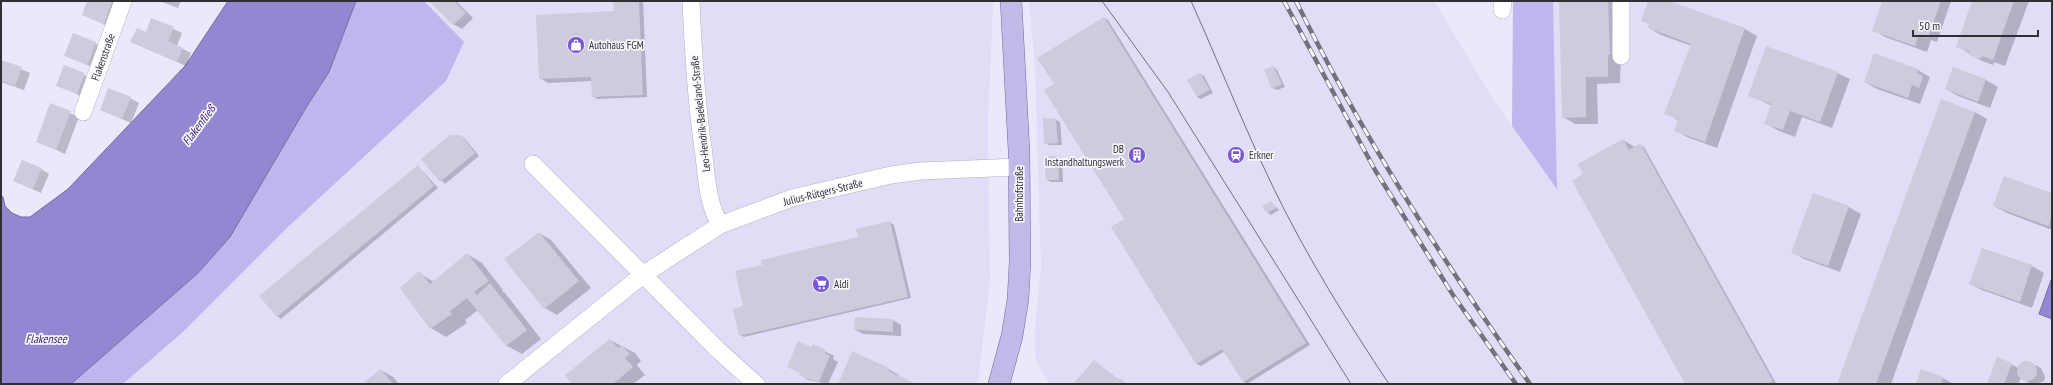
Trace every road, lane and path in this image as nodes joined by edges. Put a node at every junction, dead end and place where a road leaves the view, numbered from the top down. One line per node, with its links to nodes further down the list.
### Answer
1 (123, 1): 6 (street, Flakenstraße)
2 (691, 1): 9 (street, Leo-Hendrik-Baekeland-Straße)
3 (1011, 1): 8 (main road, Bahnhofstraße)
4 (1621, 1): 5 (street)
5 (1621, 56)
6 (83, 112)
7 (533, 164): 10 (street)
8 (1019, 167): 9 (street, Julius-Rütgers-Straße); 13 (main road, Bahnhofstraße)
9 (720, 225): 10 (street, Julius-Rütgers-Straße)
10 (644, 274): 11 (street, Julius-Rütgers-Straße); 12 (street)
11 (507, 384)
12 (756, 384)
13 (999, 384)

